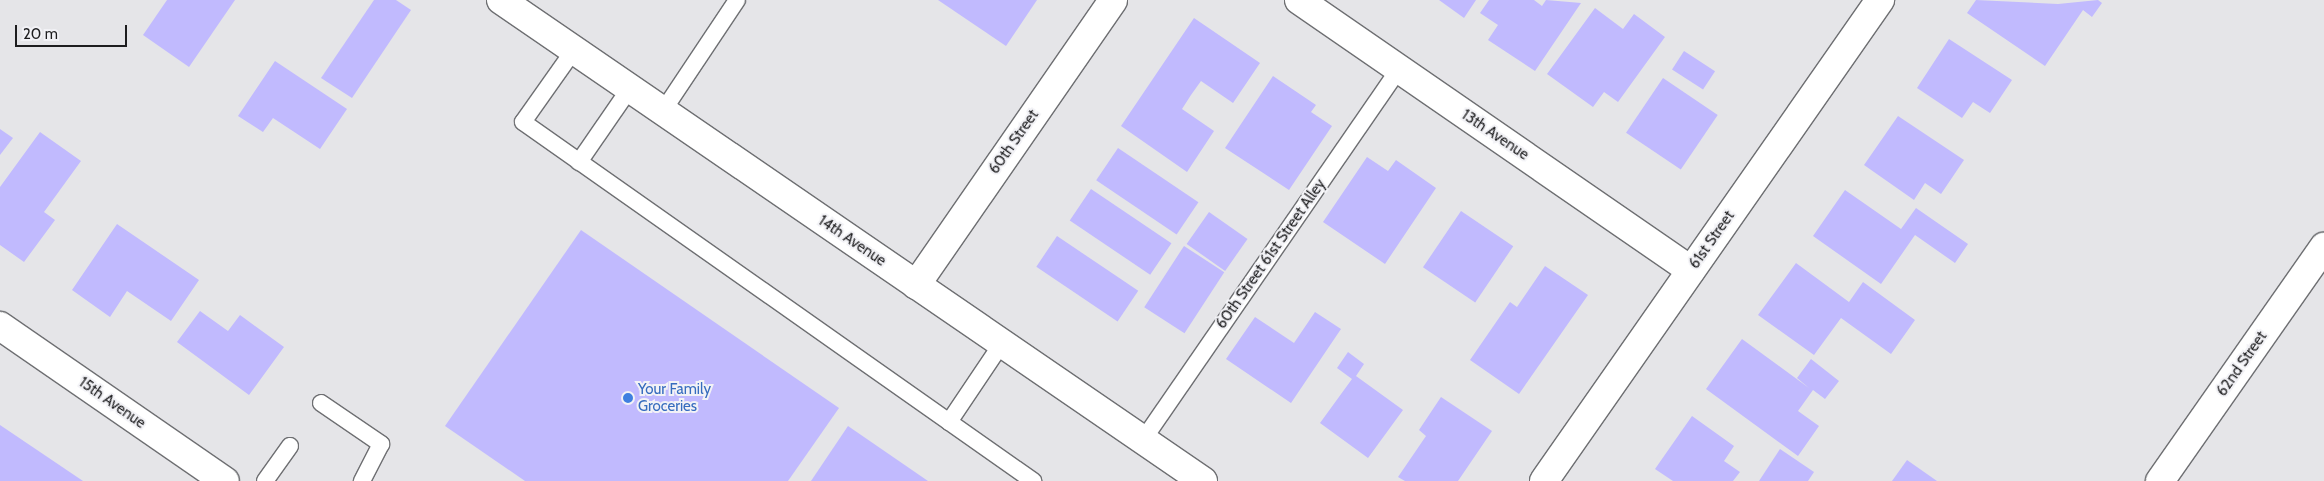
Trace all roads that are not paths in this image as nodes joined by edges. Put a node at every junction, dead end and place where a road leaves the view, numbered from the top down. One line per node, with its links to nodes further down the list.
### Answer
1 (501, 0): 6 (street, 14th Avenue)
2 (737, 0): 9 (lane)
3 (1113, 0): 13 (street, 60th Street)
4 (1299, 0): 7 (street, 13th Avenue)
5 (1880, 0): 12 (street, 61st Street)
6 (574, 50): 8 (street, 14th Avenue); 10 (lane)
7 (1399, 69): 12 (street, 13th Avenue); 18 (lane, 60th Street 61st Street Alley)
8 (630, 88): 9 (street, 14th Avenue); 10 (lane)
9 (662, 111): 13 (street, 14th Avenue)
10 (580, 162): 17 (lane)
11 (2324, 247): 26 (street, 62nd Street)
12 (1691, 270): 25 (street, 61st Street)
13 (916, 285): 15 (street, 14th Avenue)
14 (2, 331): 20 (street, 15th Avenue)
15 (1002, 343): 17 (lane); 18 (street, 14th Avenue)
16 (321, 403): 22 (lane)
17 (949, 422): 23 (lane)
18 (1143, 440): 24 (street, 14th Avenue)
19 (290, 446): 21 (lane)
20 (225, 481)
21 (265, 481)
22 (362, 481)
23 (1033, 481)
24 (1204, 481)
25 (1544, 481)
26 (2160, 481)

